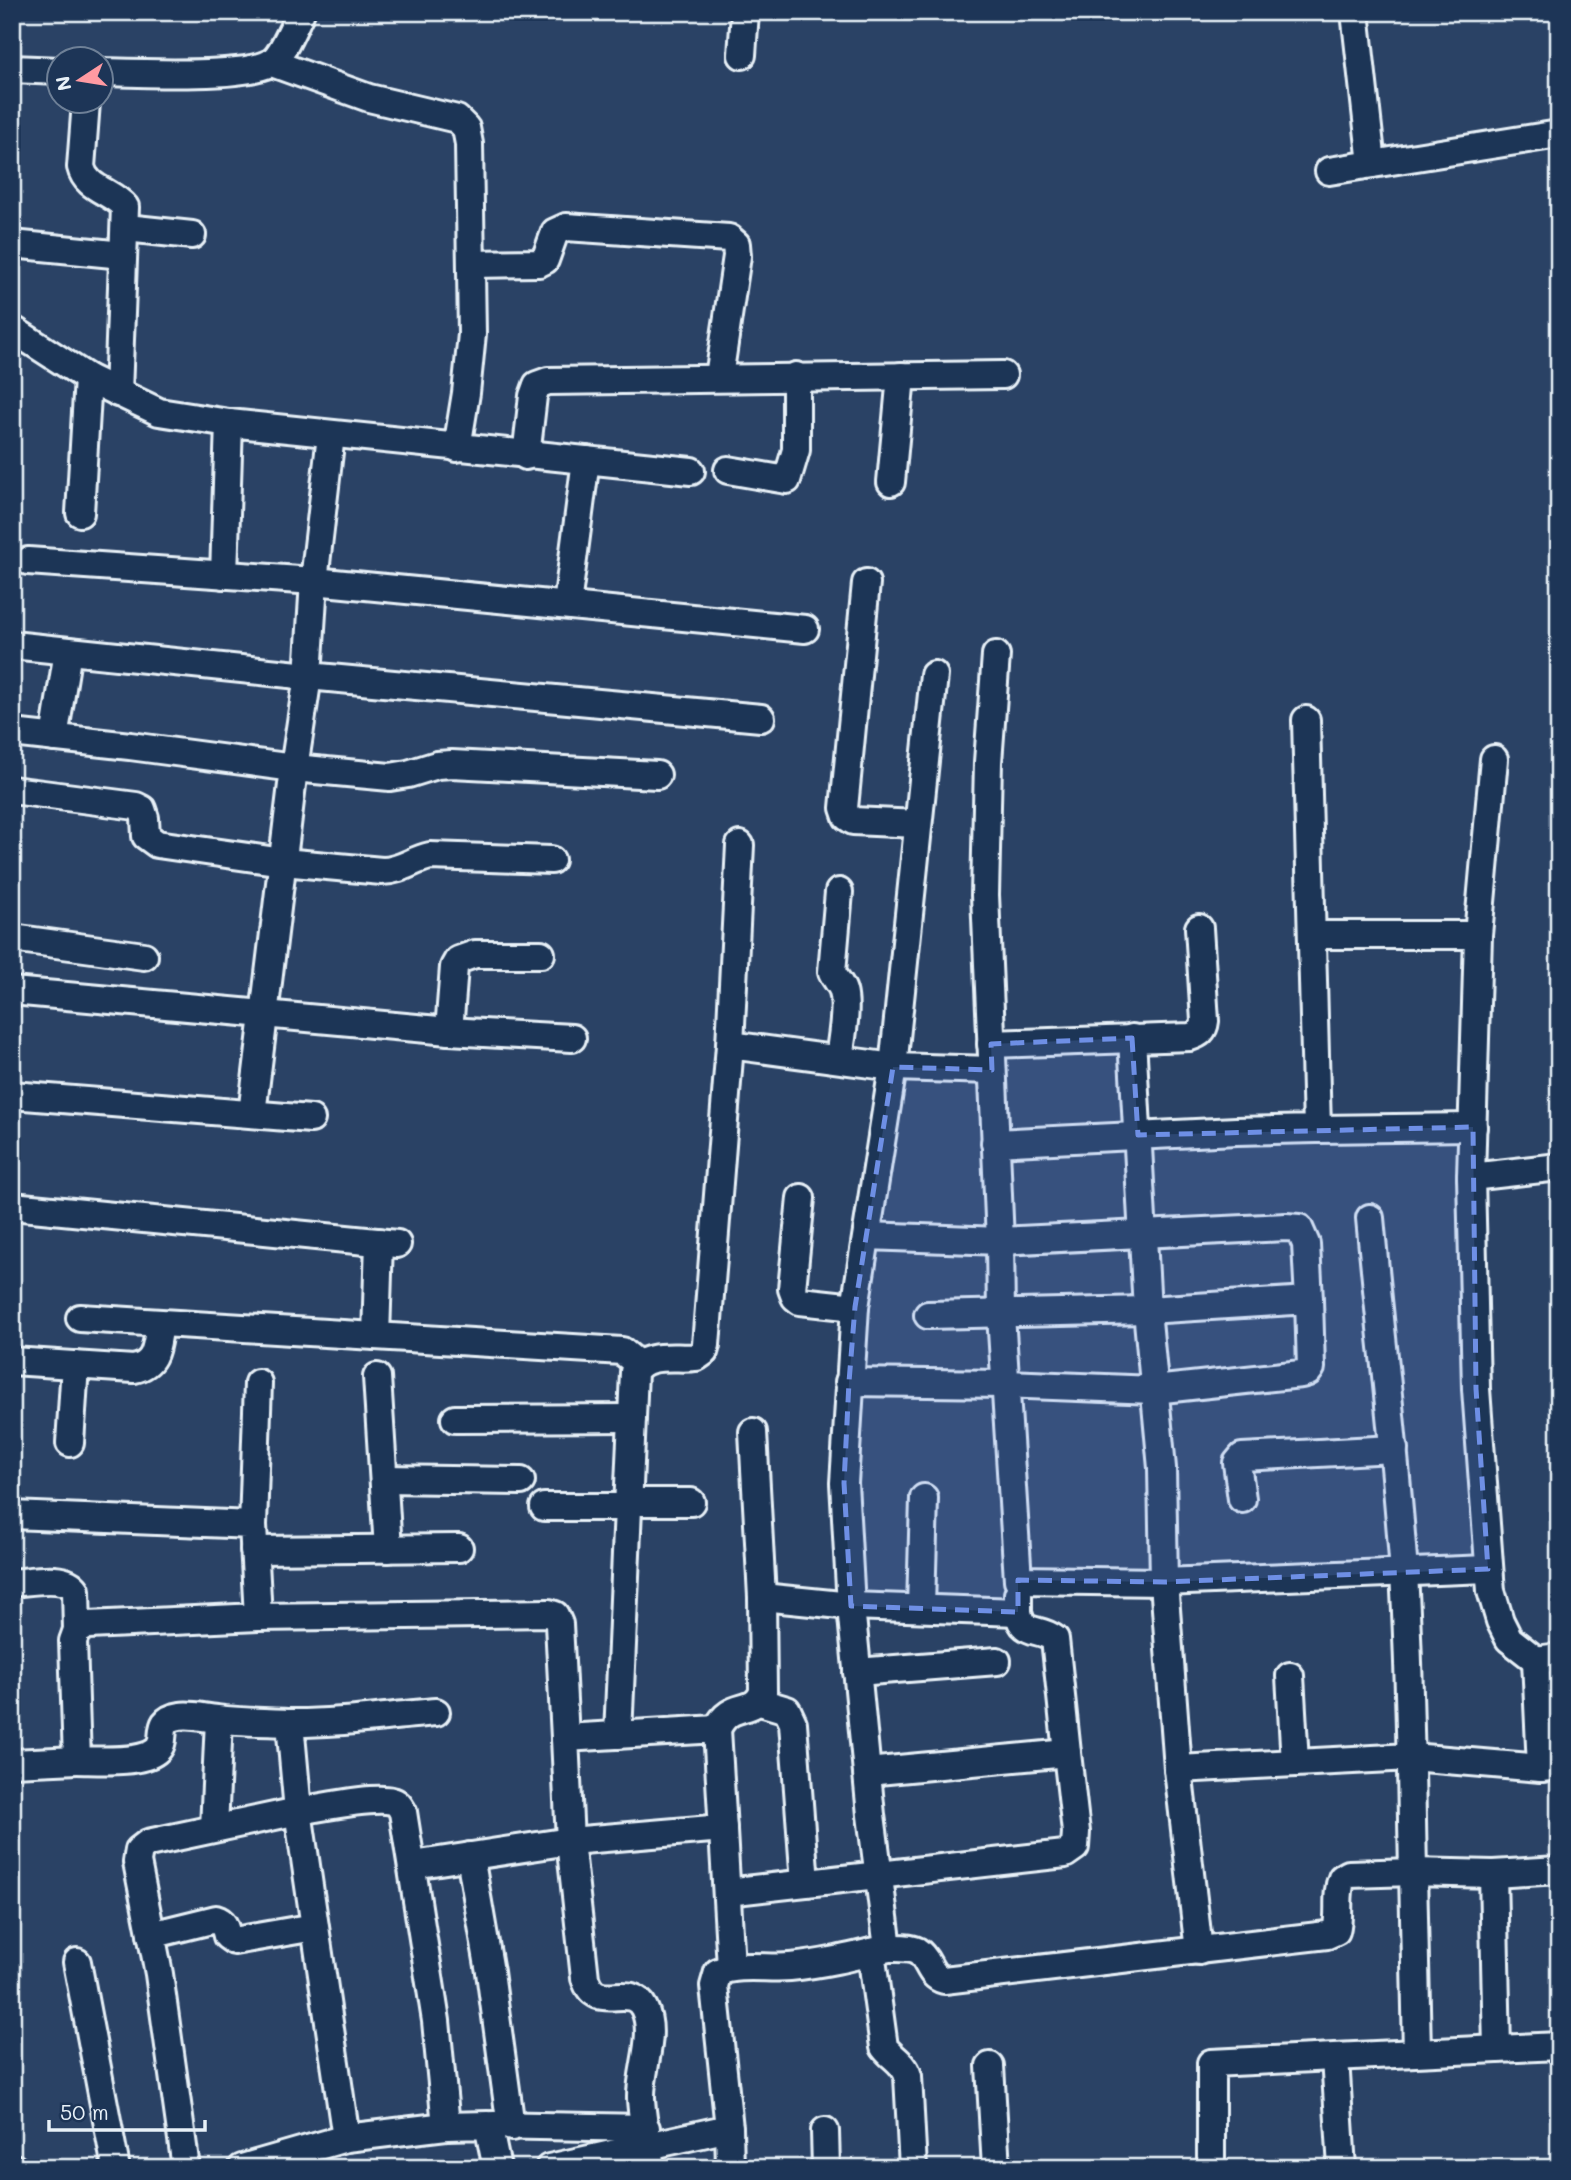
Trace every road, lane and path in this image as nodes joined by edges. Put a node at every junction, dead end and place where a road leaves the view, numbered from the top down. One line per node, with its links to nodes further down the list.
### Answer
1 (301, 12): 5 (street)
2 (745, 12): 4 (street)
3 (1355, 12): 11 (street)
4 (743, 55)
5 (272, 63): 8 (street); 17 (street)
6 (12, 69): 7 (street)
7 (46, 70)
8 (116, 72)
9 (85, 116): 13 (street)
10 (1559, 134): 11 (street)
11 (1372, 164): 12 (street)
12 (1329, 171)
13 (126, 228): 14 (street); 16 (street)
14 (192, 235)
15 (12, 244): 16 (street)
16 (123, 255): 24 (street)
17 (471, 264): 22 (street); 27 (street)
18 (12, 329): 23 (street)
19 (1003, 375): 21 (street)
20 (796, 376): 21 (street); 22 (street); 30 (street)
21 (901, 376): 32 (street)
22 (719, 377): 28 (street)
23 (88, 378): 24 (street); 33 (street)
24 (118, 393): 25 (street)
25 (229, 423): 26 (street); 35 (street)
26 (331, 435): 27 (street); 36 (street)
27 (457, 448): 28 (street)
28 (526, 456): 29 (street)
29 (586, 460): 31 (street); 38 (street)
30 (729, 470)
31 (691, 471)
32 (891, 482)
33 (80, 513)
34 (28, 561): 35 (street)
35 (224, 575): 36 (street)
36 (314, 581): 38 (street); 44 (street)
37 (866, 583): 53 (street)
38 (567, 605): 39 (street)
39 (805, 629)
40 (12, 645): 41 (street)
41 (68, 651): 44 (street); 48 (street)
42 (996, 655): 70 (street)
43 (934, 675): 53 (street)
44 (308, 676): 45 (street); 50 (street)
45 (761, 718)
46 (1306, 720): 59 (street)
47 (12, 733): 48 (street)
48 (54, 738): 50 (street)
49 (1494, 759): 60 (street)
50 (294, 768): 51 (street); 56 (street)
51 (657, 775)
52 (12, 790): 56 (street)
53 (918, 824): 72 (street)
54 (740, 845): 69 (street)
55 (551, 860): 56 (street)
56 (283, 862): 65 (street)
57 (839, 892): 71 (street)
58 (1199, 928): 68 (street)
59 (1313, 935): 60 (street); 77 (street)
60 (1478, 935): 76 (street)
61 (12, 938): 63 (street)
62 (541, 954): 66 (street)
63 (144, 956)
64 (12, 991): 65 (street)
65 (263, 1013): 66 (street); 74 (street)
66 (449, 1031): 67 (street)
67 (572, 1038)
68 (1132, 1038): 70 (street); 78 (street)
69 (730, 1045): 71 (street); 97 (street)
70 (992, 1057): 72 (street); 79 (street)
71 (839, 1059): 72 (street)
72 (893, 1067): 86 (street)
73 (12, 1095): 74 (street)
74 (252, 1114): 75 (street)
75 (311, 1119)
76 (1473, 1127): 77 (street); 81 (street)
77 (1317, 1129): 78 (street)
78 (1138, 1135): 79 (street); 85 (street)
79 (995, 1143): 87 (street)
80 (1559, 1167): 81 (street)
81 (1471, 1177): 120 (street)
82 (801, 1198): 89 (street)
83 (12, 1206): 95 (street)
84 (1370, 1218): 108 (street)
85 (1142, 1234): 87 (street); 88 (street); 90 (street)
86 (867, 1236): 87 (street); 89 (street)
87 (1000, 1241): 92 (street)
88 (1309, 1300): 90 (street); 103 (street)
89 (855, 1307): 100 (street)
90 (1147, 1310): 92 (street); 103 (street)
91 (928, 1315): 92 (street)
92 (1001, 1315): 102 (street)
93 (80, 1318): 94 (street)
94 (160, 1324): 95 (street); 98 (street)
95 (376, 1336): 97 (street)
96 (12, 1361): 98 (street)
97 (638, 1364): 104 (street)
98 (75, 1365): 107 (street)
99 (377, 1377): 109 (street)
100 (849, 1382): 102 (street); 126 (street)
101 (258, 1383): 117 (street)
102 (1005, 1384): 103 (street); 122 (street)
103 (1154, 1390): 123 (street)
104 (632, 1418): 105 (street); 114 (street)
105 (455, 1419)
106 (753, 1432): 125 (street)
107 (71, 1443)
108 (1394, 1449): 112 (street); 121 (street)
109 (384, 1479): 110 (street); 119 (street)
110 (521, 1481)
111 (924, 1497): 127 (street)
112 (1242, 1499)
113 (691, 1502): 114 (street)
114 (628, 1505): 115 (street); 140 (street)
115 (544, 1507)
116 (12, 1515): 117 (street)
117 (254, 1538): 119 (street); 129 (street)
118 (459, 1548): 119 (street)
119 (388, 1549)
120 (1489, 1569): 121 (street); 131 (street)
121 (1404, 1574): 123 (street); 143 (street)
122 (1018, 1580): 123 (street); 128 (street)
123 (1164, 1582): 148 (street)
124 (12, 1583): 130 (street)
125 (762, 1597): 126 (street); 135 (street)
126 (851, 1606): 127 (street); 133 (street)
127 (921, 1608): 128 (street)
128 (1018, 1612): 142 (street)
129 (258, 1617): 130 (street); 141 (street)
130 (76, 1630): 144 (street)
131 (1547, 1658): 147 (street)
132 (996, 1661): 133 (street)
133 (858, 1672): 149 (street)
134 (1290, 1676): 146 (street)
135 (760, 1702): 139 (street); 160 (street)
136 (436, 1712): 138 (street)
137 (219, 1720): 138 (street); 144 (street); 151 (street)
138 (290, 1723): 150 (street)
139 (717, 1728): 140 (street); 152 (street)
140 (618, 1735): 141 (street)
141 (565, 1738): 153 (street)
142 (1067, 1753): 149 (street); 159 (street)
143 (1411, 1757): 146 (street); 147 (street); 157 (street)
144 (77, 1760): 145 (street)
145 (12, 1763)
146 (1295, 1763): 148 (street)
147 (1550, 1767)
148 (1178, 1769): 165 (street)
149 (867, 1772): 159 (street)
150 (298, 1811): 151 (street); 155 (street); 162 (street)
151 (214, 1828): 163 (street)
152 (723, 1828): 153 (street); 161 (street)
153 (570, 1841): 154 (street); 177 (street)
154 (470, 1856): 155 (street); 174 (street)
155 (413, 1865): 173 (street)
156 (1559, 1870): 158 (street)
157 (1413, 1872): 158 (street); 165 (street); 170 (street)
158 (1493, 1874): 169 (street)
159 (879, 1875): 160 (street); 164 (street)
160 (805, 1883): 161 (street)
161 (727, 1892): 167 (street)
162 (315, 1927): 163 (street); 178 (street)
163 (151, 1935): 180 (street)
164 (879, 1950): 165 (street); 167 (street); 186 (street)
165 (1199, 1951)
166 (77, 1962): 179 (street)
167 (731, 1967): 175 (street)
168 (1559, 2046): 169 (street)
169 (1497, 2049): 170 (street)
170 (1417, 2052): 171 (street)
171 (1335, 2058): 188 (street); 189 (street)
172 (990, 2066): 187 (street)
173 (446, 2126): 174 (street); 178 (street)
174 (499, 2126): 177 (street); 182 (street)
175 (729, 2128): 177 (street); 184 (street)
176 (825, 2131): 185 (street)
177 (648, 2147): 183 (street)
178 (336, 2150): 181 (street)
179 (116, 2168)
180 (186, 2168)
181 (242, 2168)
182 (497, 2168)
183 (549, 2168)
184 (730, 2168)
185 (826, 2168)
186 (912, 2168)
187 (996, 2168)
188 (1210, 2168)
189 (1342, 2168)

